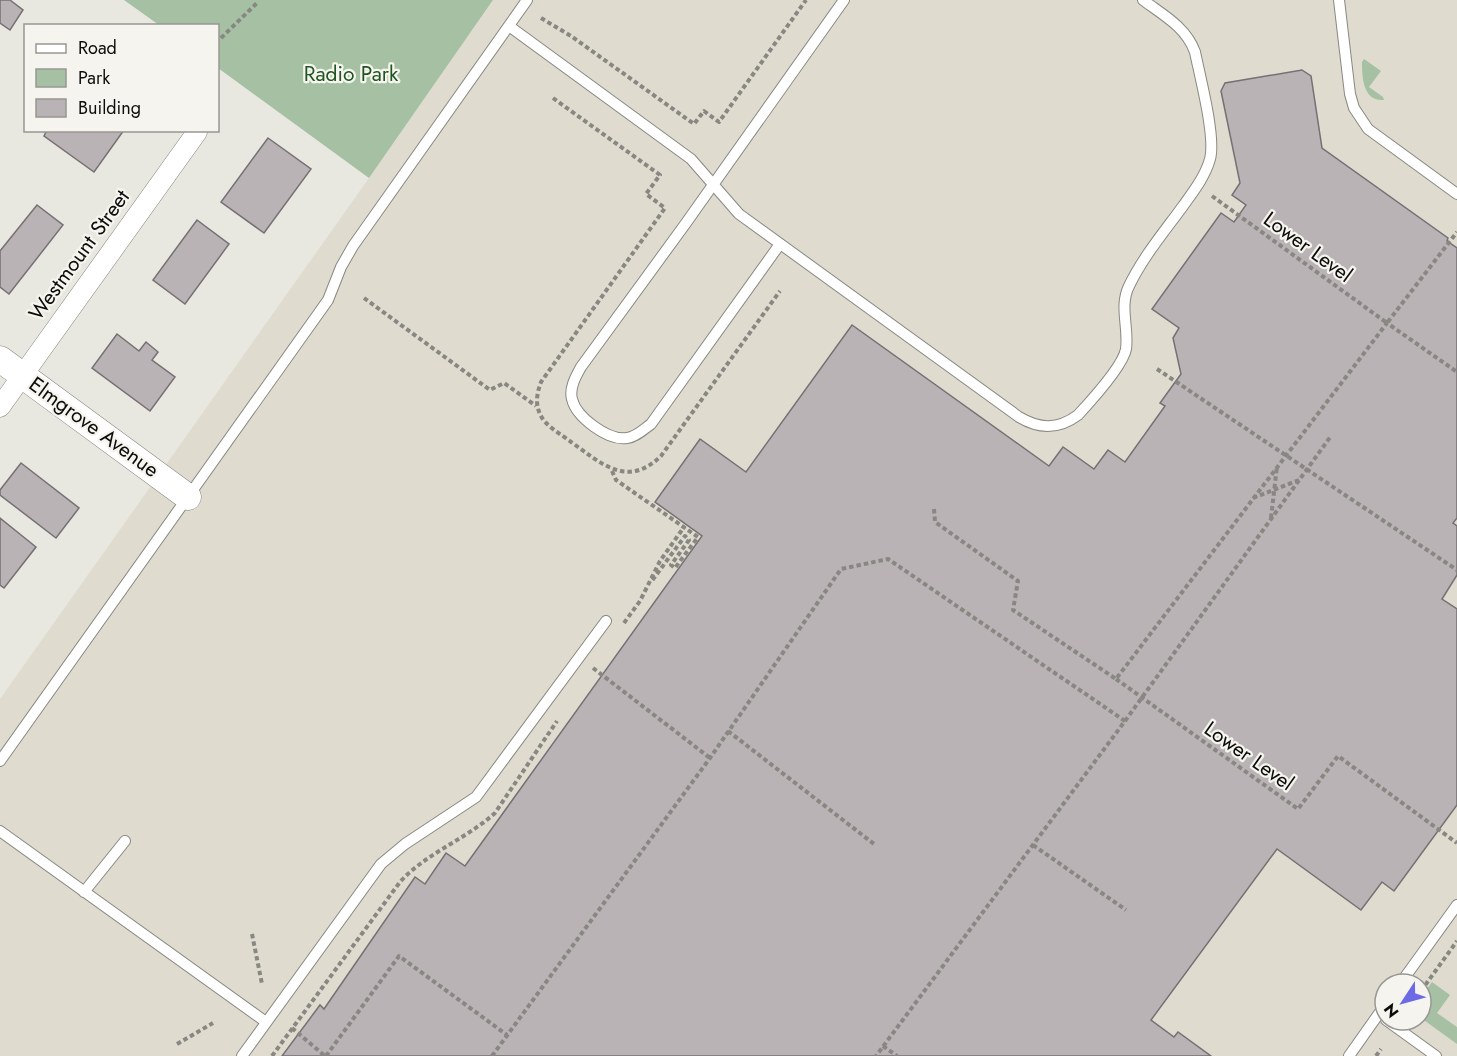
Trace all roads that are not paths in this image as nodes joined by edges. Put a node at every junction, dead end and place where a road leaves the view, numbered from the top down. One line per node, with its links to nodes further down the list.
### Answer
1 (527, 0): 5 (lane)
2 (844, 0): 7 (lane)
3 (1143, 0): 9 (lane)
4 (1338, 0): 8 (lane)
5 (508, 26): 7 (lane); 13 (lane)
6 (197, 132): 11 (street, Westmount Street)
7 (714, 185): 9 (lane); 9 (lane)
8 (1457, 194)
9 (780, 244)
10 (0, 359): 11 (street, Elmgrove Avenue)
11 (23, 375): 12 (street, Westmount Street); 13 (street, Elmgrove Avenue)
12 (0, 407)
13 (188, 496): 15 (lane)
14 (606, 621): 21 (lane)
15 (0, 761)
16 (0, 831): 18 (lane)
17 (125, 841): 18 (lane)
18 (84, 892): 21 (lane)
19 (1457, 905): 20 (lane)
20 (1409, 972)
21 (266, 1022): 24 (lane)
22 (1373, 1028): 25 (lane)
23 (1406, 1032): 26 (lane)
24 (242, 1056)
25 (1349, 1056)
26 (1436, 1056)

